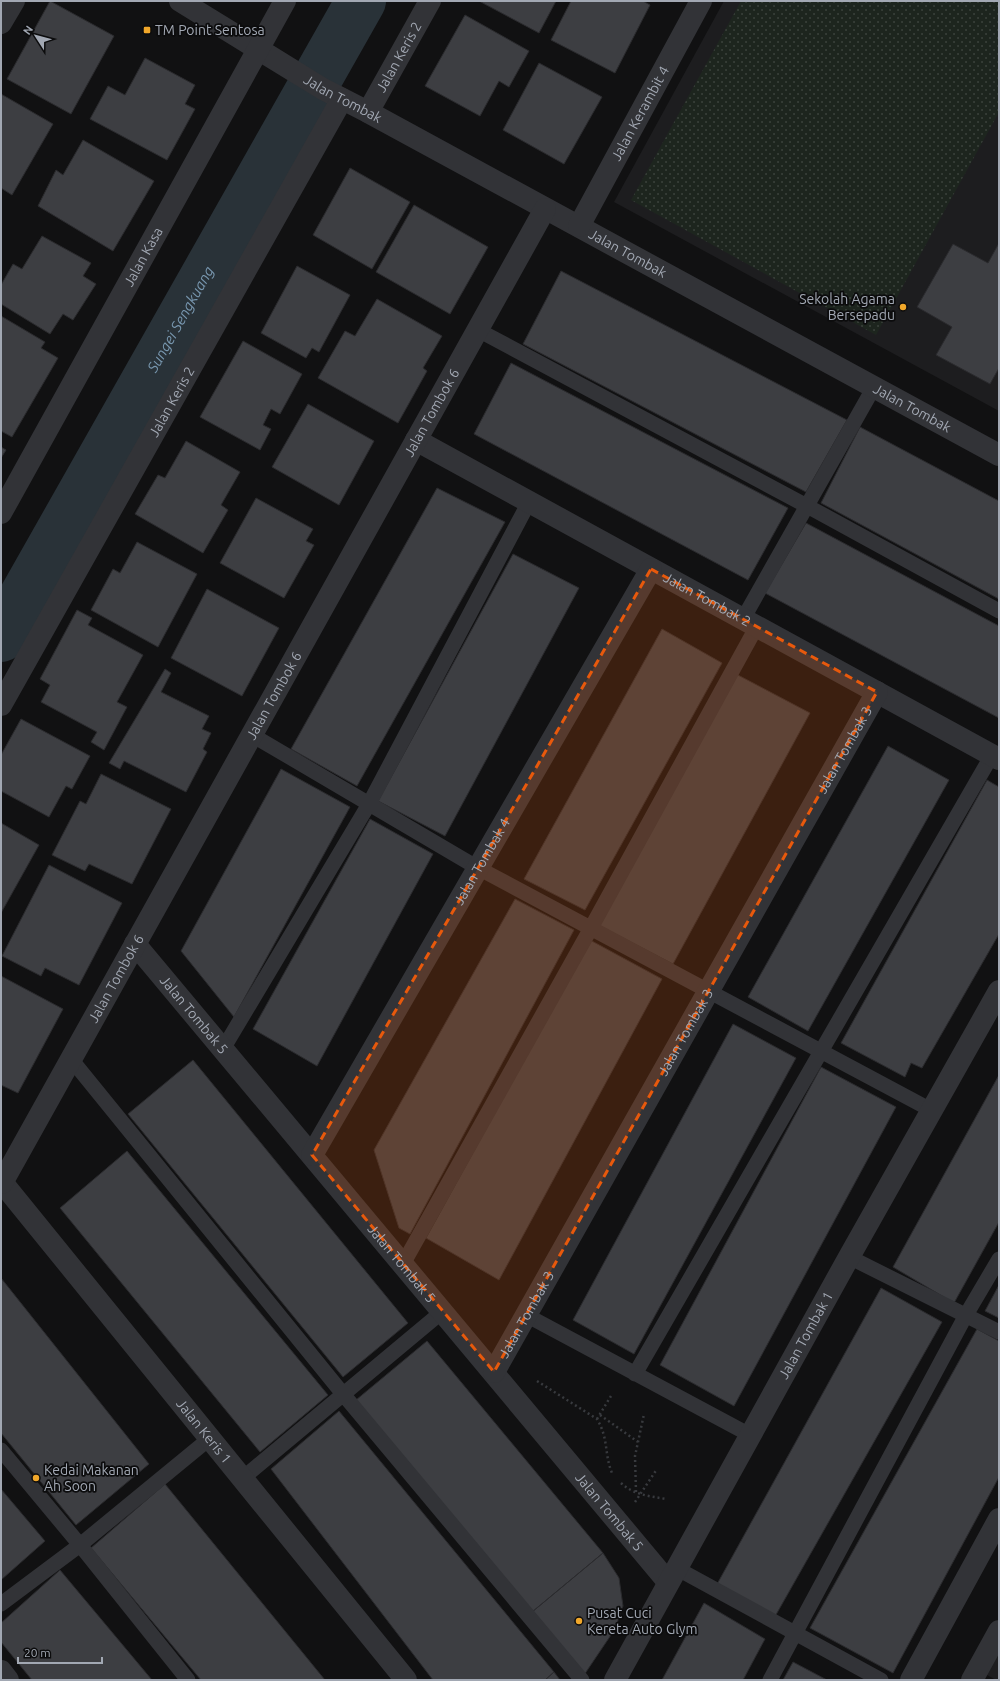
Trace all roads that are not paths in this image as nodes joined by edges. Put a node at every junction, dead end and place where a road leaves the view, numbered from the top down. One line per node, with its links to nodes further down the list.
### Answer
1 (14, 1): 6 (street)
2 (180, 1): 7 (street, Jalan Tombak)
3 (285, 1): 7 (street, Jalan Kasa)
4 (430, 1): 9 (street, Jalan Keris 2)
5 (701, 1): 11 (street, Jalan Kerambit 4)
6 (1, 23)
7 (258, 48): 8 (street, Jalan Tombak); 18 (street, Jalan Kasa)
8 (332, 94): 9 (street, Jalan Tombak); 23 (street, Jalan Keris 2)
9 (368, 112): 10 (street, Jalan Tombak)
10 (545, 209): 11 (street, Jalan Tombak); 12 (street, Jalan Tombok 6)
11 (579, 226): 13 (street, Jalan Tombak)
12 (478, 330): 14 (street, Jalan Tombok 6); 17 (lane)
13 (874, 387): 15 (street, Jalan Tombak); 17 (lane)
14 (416, 440): 16 (street, Jalan Tombak 2); 24 (street, Jalan Tombok 6)
15 (999, 455)
16 (529, 502): 19 (street, Jalan Tombak 2); 26 (lane)
17 (807, 506): 20 (lane); 21 (lane)
18 (1, 513)
19 (651, 569): 21 (street, Jalan Tombak 2); 27 (street, Jalan Tombak 4)
20 (999, 611)
21 (750, 623): 22 (street, Jalan Tombak 2); 28 (lane)
22 (877, 692): 25 (street, Jalan Tombak 2); 30 (street, Jalan Tombak 3)
23 (1, 705)
24 (252, 735): 26 (lane); 29 (street, Jalan Tombok 6)
25 (995, 757): 33 (lane)
26 (369, 804): 27 (lane); 32 (lane)
27 (478, 868): 28 (lane); 36 (street, Jalan Tombak 4)
28 (591, 928): 30 (lane); 40 (lane)
29 (135, 944): 32 (street, Jalan Tombak 5); 34 (street, Jalan Tombok 6)
30 (708, 991): 33 (lane); 42 (street, Jalan Tombak 3)
31 (999, 991): 35 (street, Jalan Tombak 1)
32 (223, 1049): 36 (street, Jalan Tombak 5)
33 (820, 1051): 35 (lane); 46 (lane)
34 (71, 1059): 37 (street, Jalan Tombok 6); 47 (lane)
35 (932, 1111): 38 (street, Jalan Tombak 1)
36 (312, 1155): 40 (street, Jalan Tombak 5)
37 (2, 1182): 49 (street, Jalan Keris 1)
38 (849, 1257): 43 (lane); 48 (street, Jalan Tombak 1)
39 (999, 1259): 43 (lane)
40 (403, 1264): 41 (street, Jalan Tombak 5)
41 (443, 1312): 45 (street, Jalan Tombak 5); 47 (lane)
42 (526, 1315): 45 (street, Jalan Tombak 3); 46 (lane)
43 (966, 1315): 44 (lane); 57 (lane)
44 (999, 1332)
45 (494, 1372): 54 (street, Jalan Tombak 5)
46 (635, 1374): 48 (lane)
47 (342, 1394): 51 (lane); 62 (lane)
48 (750, 1435): 54 (street, Jalan Tombak 1)
49 (209, 1439): 51 (street, Jalan Keris 1); 53 (lane)
50 (1, 1450): 53 (lane)
51 (244, 1478): 61 (street, Jalan Keris 1)
52 (999, 1519): 66 (street)
53 (80, 1545): 55 (lane); 60 (lane)
54 (672, 1575): 57 (lane); 63 (street, Jalan Tombak 1)
55 (1, 1604)
56 (999, 1631): 67 (street)
57 (795, 1634): 64 (lane); 65 (lane)
58 (1, 1671): 59 (street)
59 (8, 1680)
60 (188, 1680)
61 (406, 1680)
62 (582, 1680)
63 (615, 1680)
64 (770, 1680)
65 (881, 1680)
66 (911, 1680)
67 (972, 1680)

